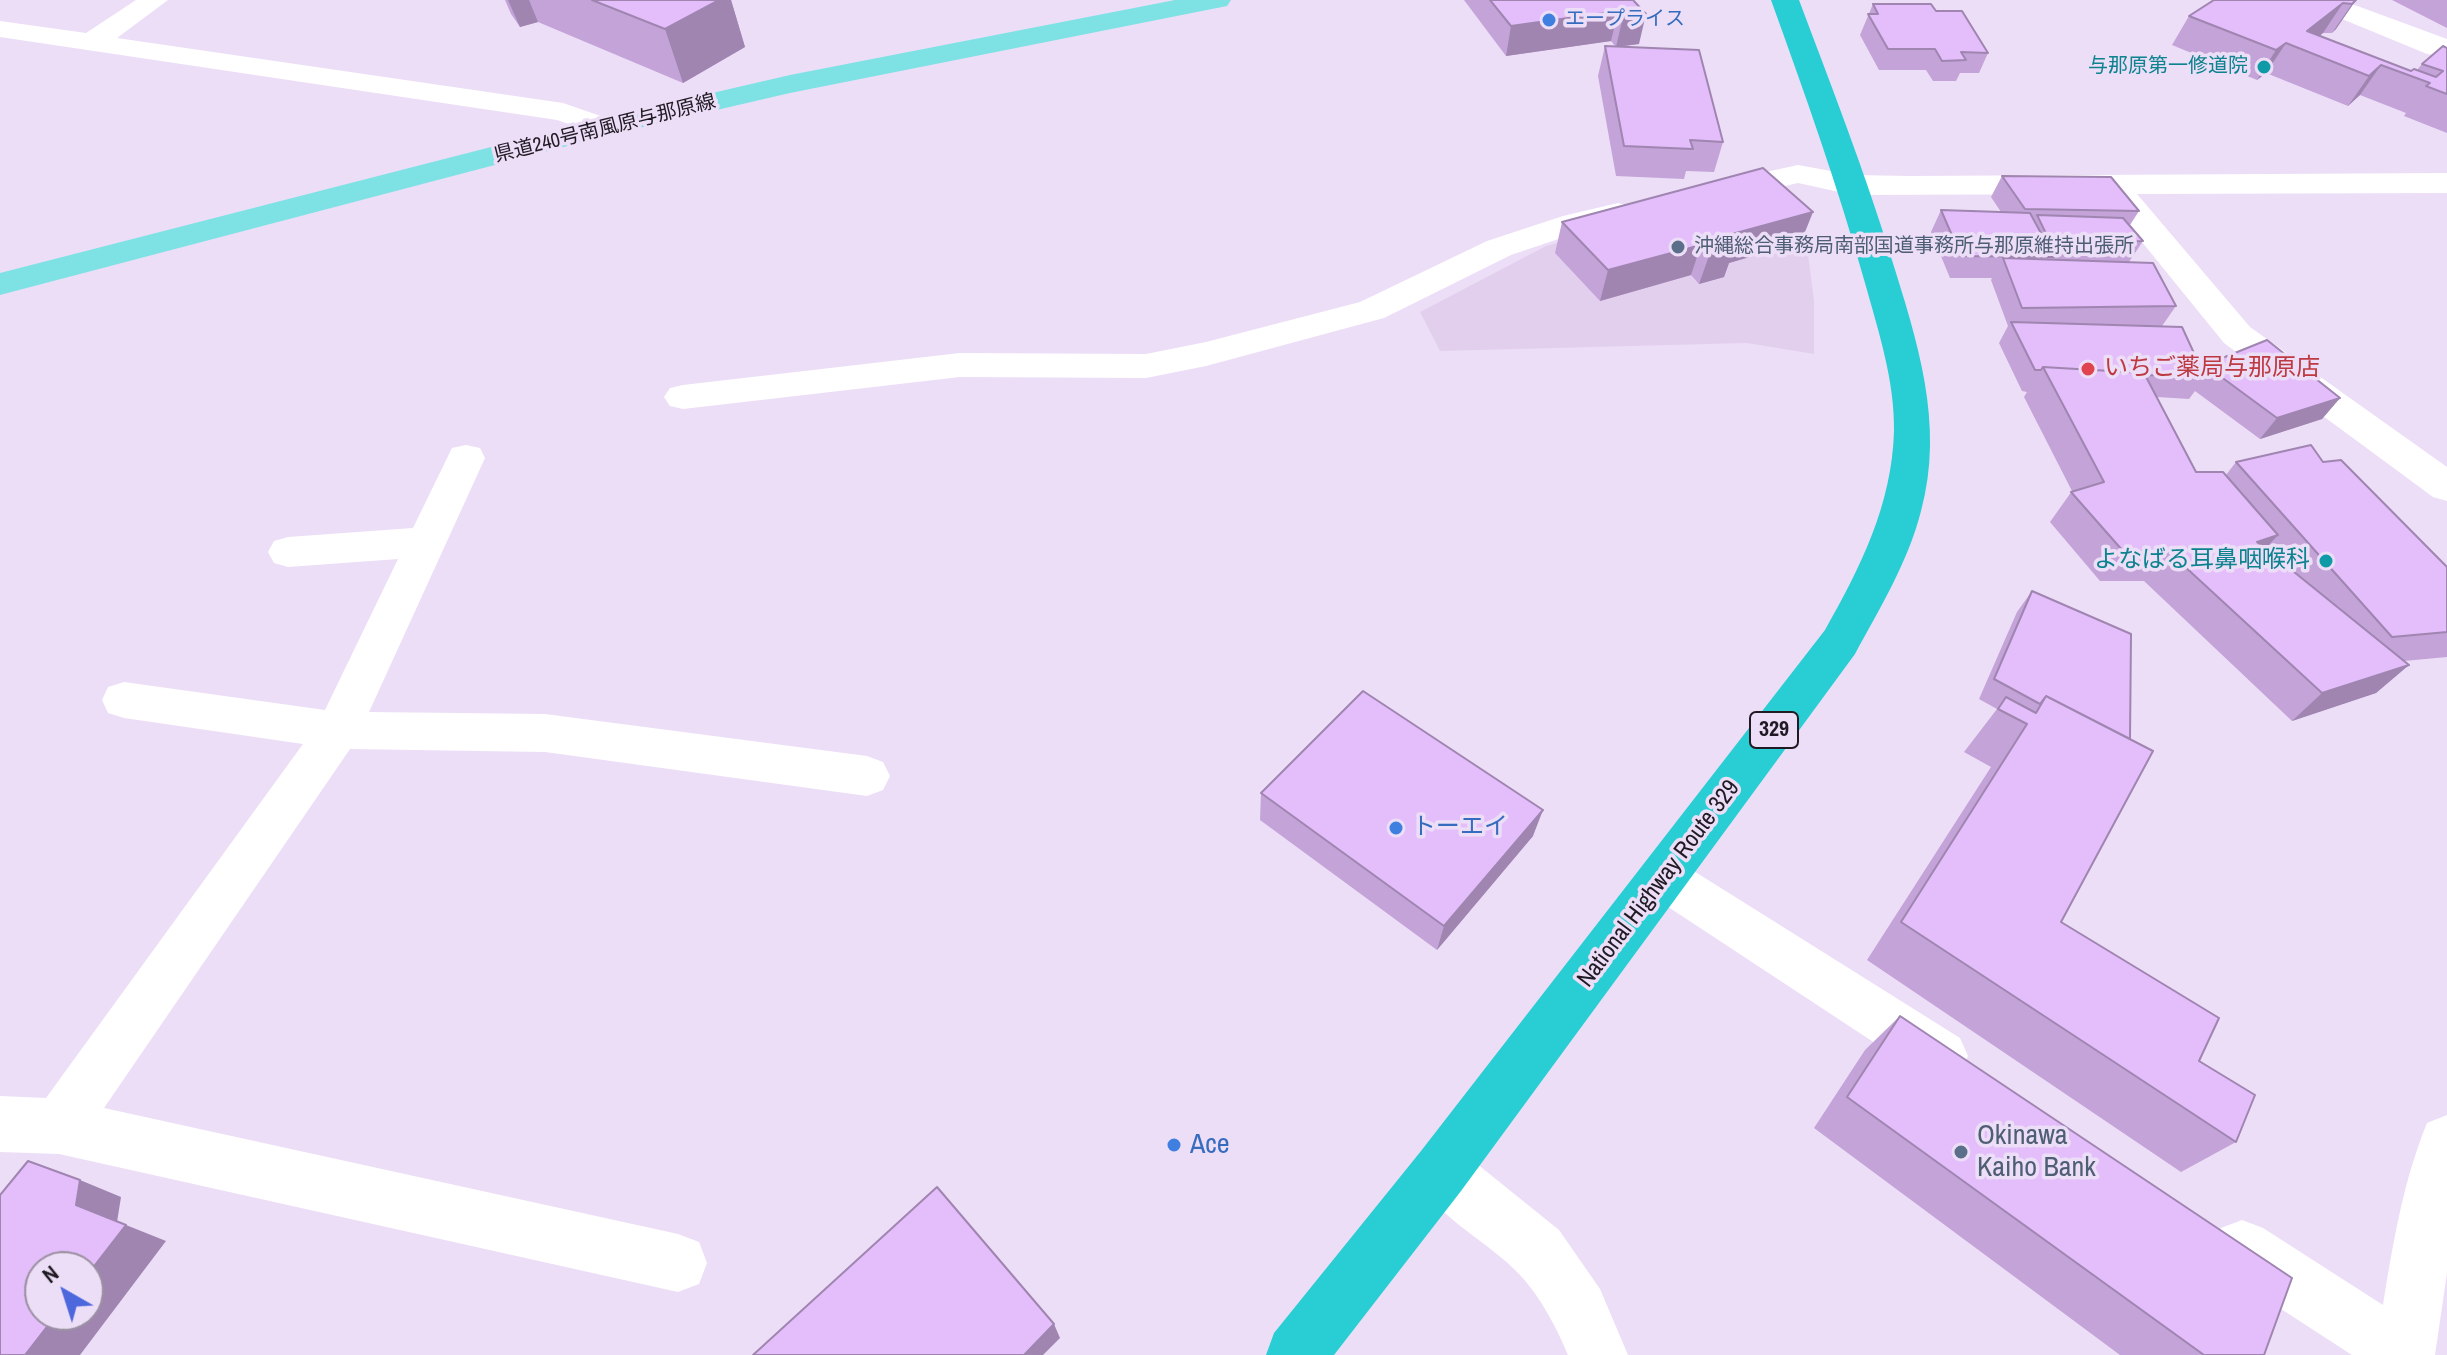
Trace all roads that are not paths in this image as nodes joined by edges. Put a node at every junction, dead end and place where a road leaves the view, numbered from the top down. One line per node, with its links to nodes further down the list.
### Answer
1 (154, 0): 6 (street)
2 (1217, 0): 8 (main road, 県道240号南風原与那原線)
3 (1785, 0): 10 (highway, National Highway Route 329 / 329)
4 (2340, 8): 7 (street)
5 (0, 29): 6 (street)
6 (90, 43): 8 (street)
7 (2447, 48)
8 (604, 127): 12 (main road, 県道240号南風原与那原線)
9 (2447, 183): 11 (street)
10 (1853, 185): 11 (street); 13 (street); 21 (highway, National Highway Route 329 / 329)
11 (2113, 186): 15 (street)
12 (0, 284)
13 (683, 397)
14 (466, 458): 16 (street)
15 (2447, 487)
16 (426, 542): 17 (street); 19 (street)
17 (288, 552)
18 (124, 700): 19 (street)
19 (338, 730): 20 (street); 24 (street)
20 (867, 776)
21 (1664, 878): 22 (street); 26 (highway, National Highway Route 329 / 329)
22 (1982, 1082)
23 (0, 1124): 24 (street)
24 (59, 1126): 28 (street)
25 (2447, 1143): 31 (street)
26 (1441, 1171): 29 (highway, National Highway Route 329 / 329); 30 (street)
27 (2207, 1227): 31 (street)
28 (678, 1263)
29 (1296, 1355)
30 (1598, 1355)
31 (2405, 1355)

